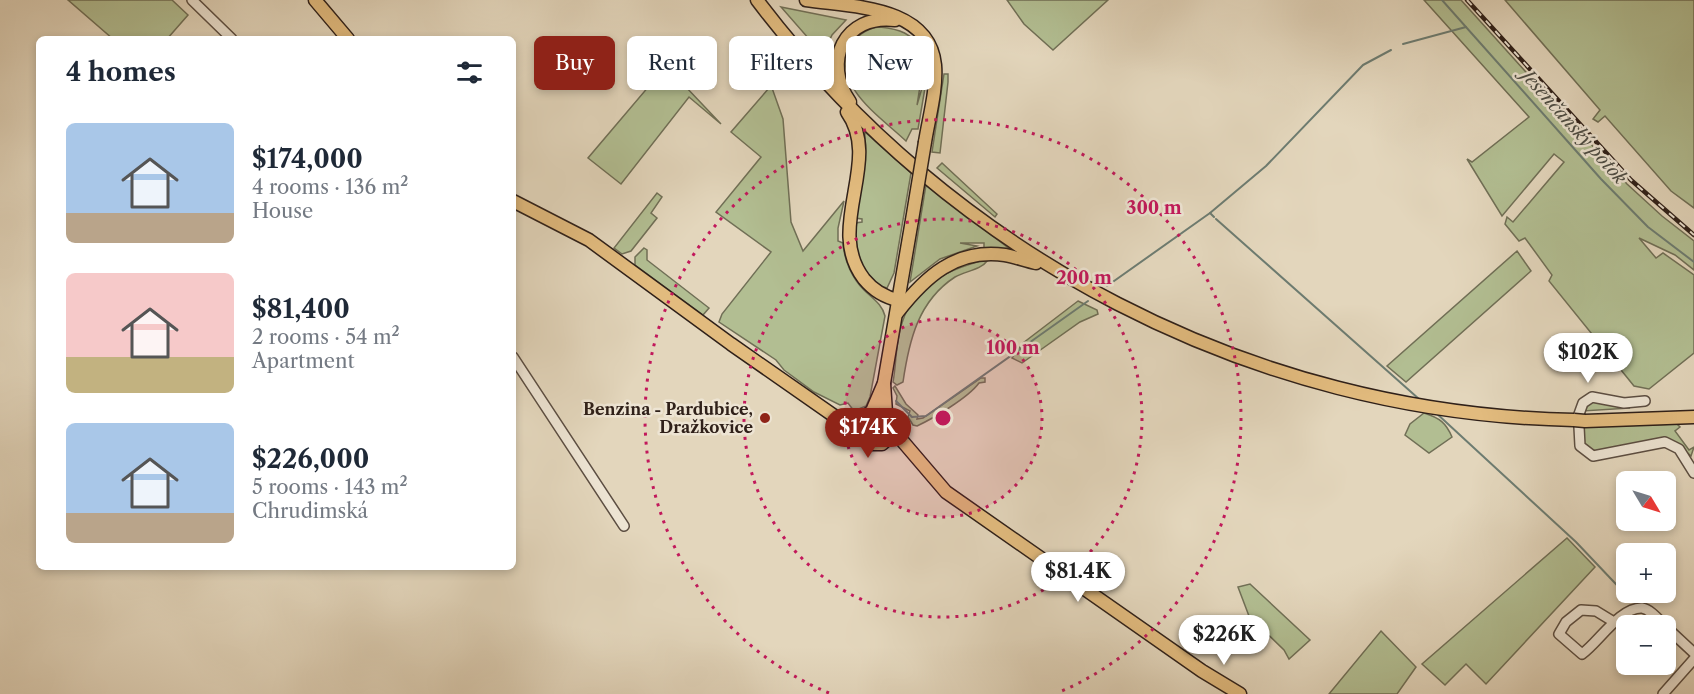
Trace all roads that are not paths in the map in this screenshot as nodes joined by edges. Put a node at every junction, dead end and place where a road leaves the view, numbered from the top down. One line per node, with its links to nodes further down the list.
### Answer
1 (192, 0): 6 (street)
2 (315, 0): 7 (main road)
3 (758, 0): 8 (main road)
4 (806, 0): 5 (main road)
5 (913, 26): 11 (main road); 14 (main road, bridge)
6 (229, 36)
7 (345, 36)
8 (787, 36)
9 (831, 90): 14 (main road)
10 (832, 90): 11 (main road)
11 (867, 126): 13 (main road)
12 (516, 203): 21 (main road)
13 (1047, 265): 15 (main road); 24 (main road)
14 (898, 300): 15 (main road)
15 (896, 314): 17 (main road)
16 (516, 362): 28 (street)
17 (884, 383): 19 (main road); 20 (main road)
18 (1646, 401): 24 (street)
19 (872, 411): 20 (main road); 23 (main road)
20 (886, 413): 26 (main road)
21 (836, 417): 23 (main road); 25 (main road)
22 (1694, 417): 24 (main road)
23 (861, 419): 25 (main road)
24 (1579, 420): 27 (street)
25 (860, 434): 26 (main road)
26 (890, 436): 35 (main road)
27 (1694, 473)
28 (624, 526)
29 (1624, 615): 30 (street)
30 (1652, 615)
31 (1614, 622): 31 (street)
32 (1676, 636): 33 (street)
33 (1694, 653)
34 (1691, 662): 36 (street)
35 (1232, 693)
36 (1663, 694)

